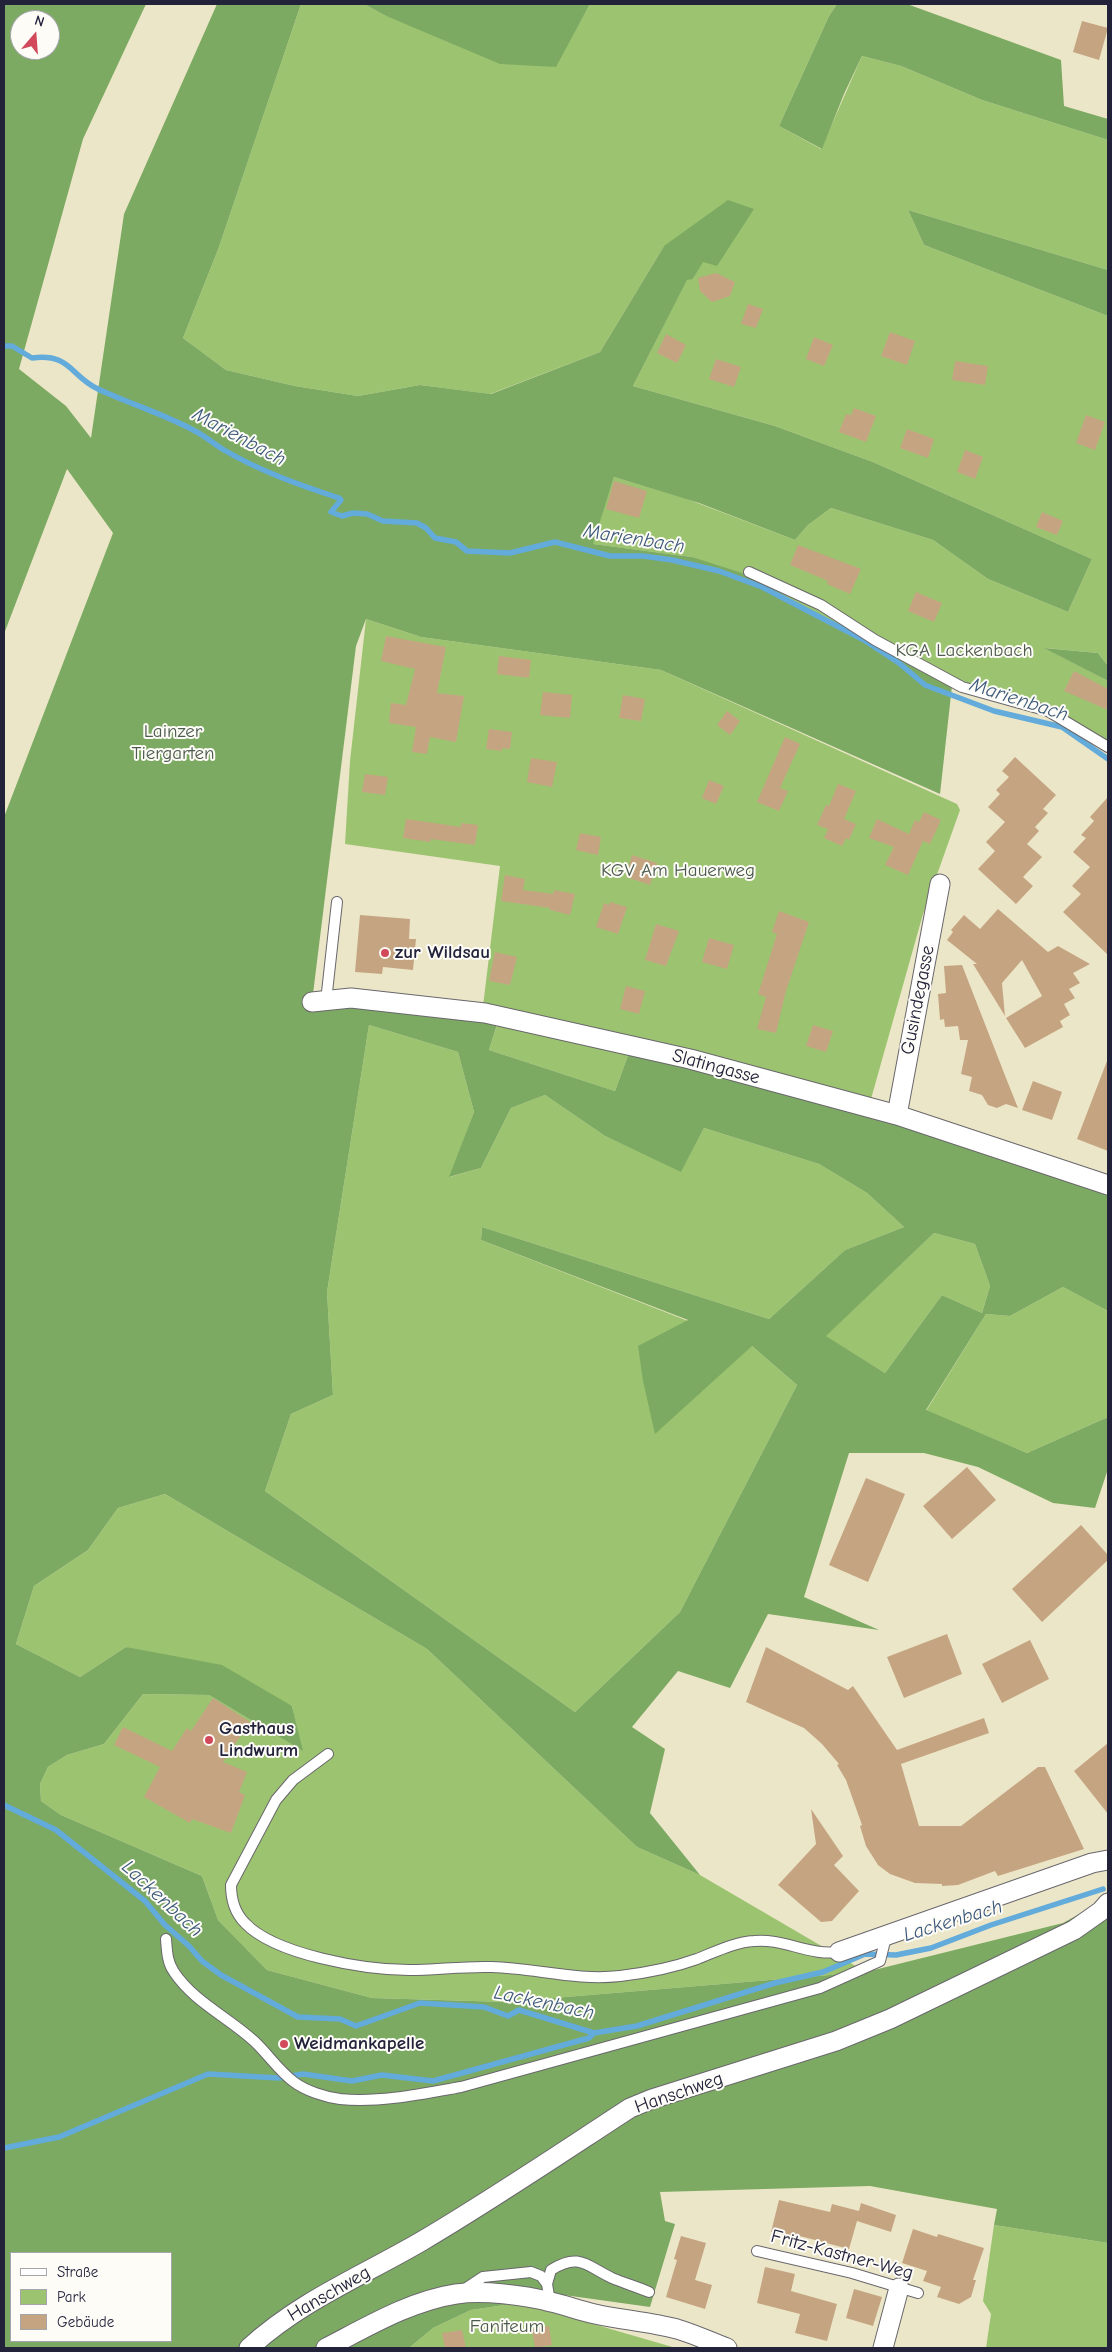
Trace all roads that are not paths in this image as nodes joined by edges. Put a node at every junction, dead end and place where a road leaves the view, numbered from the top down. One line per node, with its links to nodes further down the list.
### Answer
1 (749, 572): 2 (lane)
2 (1108, 747)
3 (940, 884): 6 (street, Gusindegasse)
4 (337, 902): 5 (lane)
5 (319, 1001): 6 (street, Slatingasse)
6 (897, 1115): 7 (street, Slatingasse)
7 (1108, 1185)
8 (328, 1754): 13 (lane)
9 (1108, 1860): 12 (street)
10 (1108, 1903): 20 (street, Hanschweg)
11 (166, 1939): 12 (lane)
12 (885, 1944): 13 (street)
13 (839, 1952)
14 (758, 2251): 15 (lane, Fritz-Kastner-Weg)
15 (899, 2288): 18 (lane, Fritz-Kastner-Weg); 23 (street)
16 (649, 2292): 17 (lane)
17 (549, 2293): 19 (street); 19 (lane); 22 (street)
18 (918, 2293)
19 (457, 2294): 21 (street)
20 (248, 2348)
21 (326, 2348)
22 (727, 2348)
23 (883, 2348)

